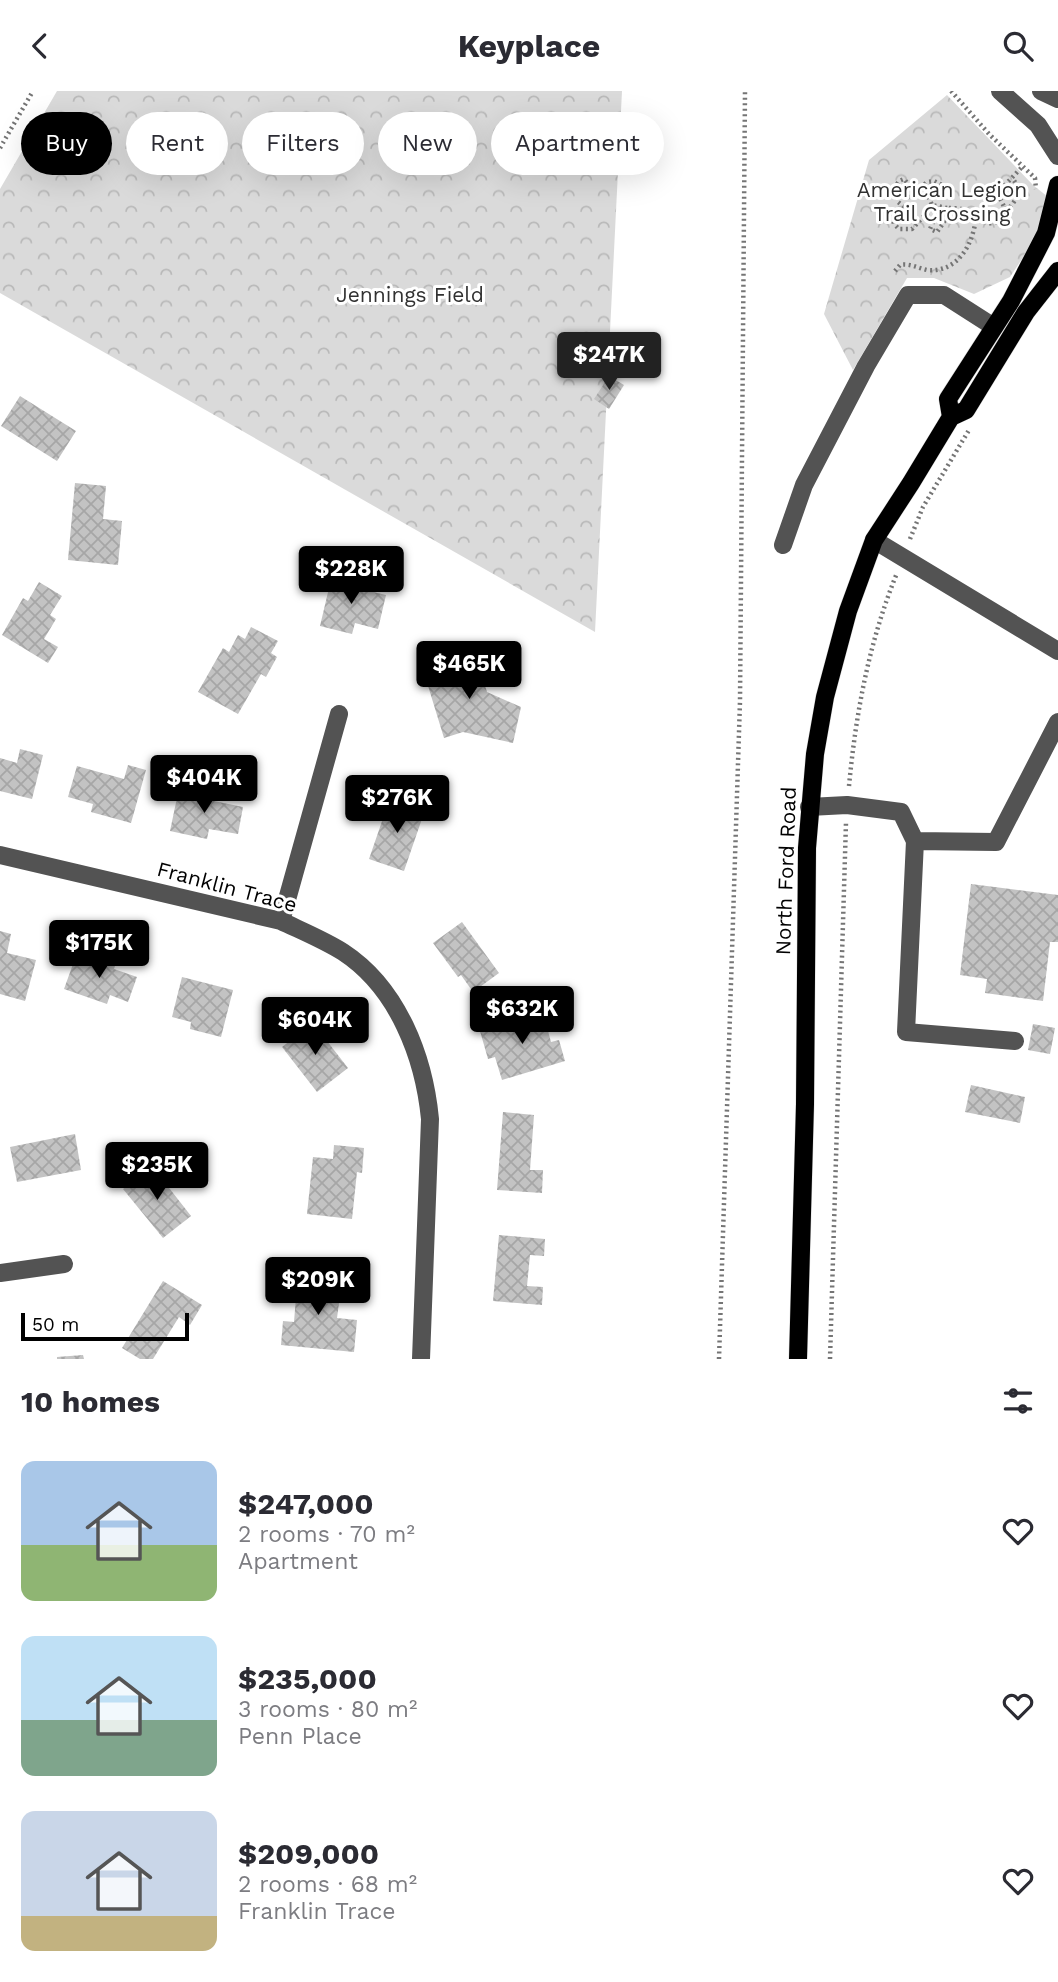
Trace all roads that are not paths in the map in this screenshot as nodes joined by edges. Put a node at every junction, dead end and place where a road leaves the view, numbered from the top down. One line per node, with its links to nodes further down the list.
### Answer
1 (1000, 91): 4 (street)
2 (1041, 91): 3 (street)
3 (1058, 99)
4 (1058, 156)
5 (1058, 184): 7 (main road, North Ford Road)
6 (1058, 271): 8 (main road, North Ford Road)
7 (994, 327): 8 (main road, North Ford Road); 10 (street)
8 (951, 417): 9 (main road, North Ford Road)
9 (873, 540): 11 (street); 14 (main road, North Ford Road)
10 (783, 545)
11 (1058, 651)
12 (339, 714): 17 (street)
13 (1058, 722): 15 (street)
14 (809, 807): 15 (street); 22 (main road, North Ford Road)
15 (915, 841): 18 (street)
16 (0, 855): 17 (street, Franklin Trace)
17 (281, 921): 21 (street, Franklin Trace)
18 (1015, 1041)
19 (64, 1264): 20 (street)
20 (0, 1273)
21 (421, 1359)
22 (798, 1359)

